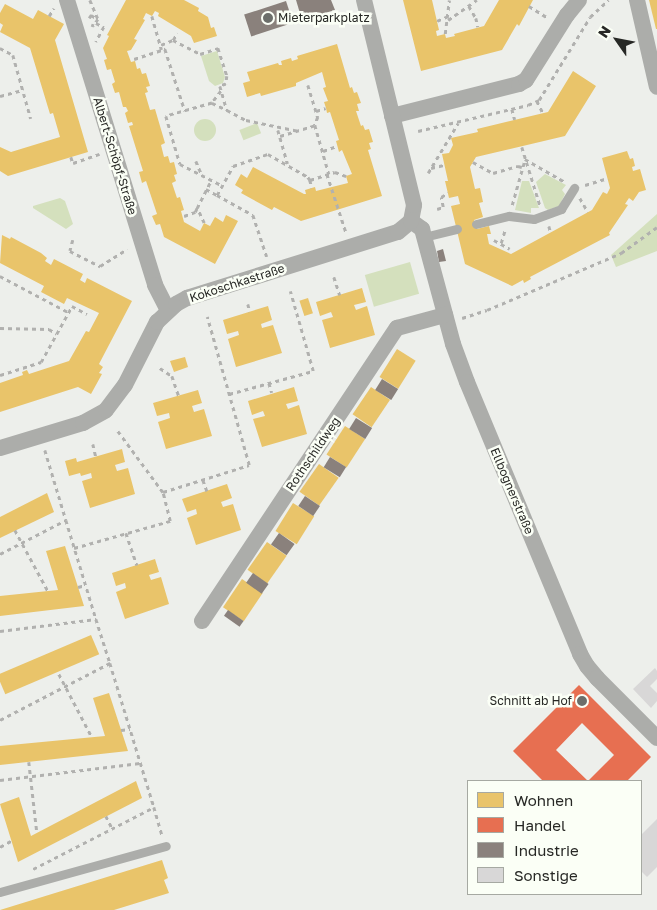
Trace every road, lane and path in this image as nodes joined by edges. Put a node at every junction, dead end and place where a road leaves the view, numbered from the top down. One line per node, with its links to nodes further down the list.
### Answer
1 (67, 0): 87 (street, Albert-Schöpf-Straße)
2 (90, 0): 14 (path)
3 (364, 0): 39 (street)
4 (449, 0): 13 (path)
5 (477, 0): 8 (path)
6 (579, 0): 17 (street)
7 (637, 0): 27 (street)
8 (469, 6): 15 (path); 18 (path)
9 (529, 6): 17 (path)
10 (53, 9): 11 (path)
11 (49, 16)
12 (152, 16): 22 (path)
13 (448, 16): 15 (path); 16 (path)
14 (96, 18): 14 (path)
15 (448, 20): 20 (path)
16 (437, 21)
17 (560, 25): 39 (street)
18 (478, 27)
19 (177, 33): 21 (path)
20 (445, 34)
21 (173, 40): 22 (path); 29 (path)
22 (161, 45): 24 (path)
23 (0, 48): 28 (path)
24 (162, 50): 25 (path); 36 (path)
25 (134, 59)
26 (308, 85): 37 (path)
27 (657, 87)
28 (23, 90): 30 (path); 40 (path)
29 (221, 91): 32 (path); 35 (path)
30 (0, 96)
31 (537, 101): 38 (path)
32 (212, 103): 35 (path); 36 (path)
33 (326, 108): 37 (path)
34 (512, 109): 41 (path)
35 (227, 110): 45 (path)
36 (185, 111): 61 (path)
37 (316, 111): 43 (path)
38 (543, 113)
39 (392, 116): 78 (street)
40 (31, 119)
41 (515, 120)
42 (458, 122): 58 (path)
43 (315, 125): 45 (path); 49 (path)
44 (278, 130): 46 (path)
45 (299, 130): 46 (path)
46 (280, 136): 56 (path)
47 (337, 146): 49 (path)
48 (522, 147): 52 (path)
49 (322, 151): 60 (path)
50 (72, 157): 51 (path)
51 (84, 159)
52 (525, 159): 57 (path); 68 (path); 77 (path)
53 (196, 160): 61 (path)
54 (474, 162): 57 (path)
55 (444, 165): 58 (path)
56 (289, 166): 65 (path); 66 (path)
57 (522, 167): 76 (path)
58 (431, 168): 59 (path)
59 (428, 173)
60 (328, 174): 62 (path); 65 (path); 85 (path)
61 (201, 175): 64 (path)
62 (346, 176)
63 (608, 178): 68 (path)
64 (211, 180): 66 (path); 69 (path)
65 (310, 180): 67 (path)
66 (221, 185): 71 (path)
67 (312, 188)
68 (574, 188): 74 (path); 77 (lane)
69 (206, 189): 71 (path); 72 (path)
70 (448, 192): 73 (path)
71 (216, 195): 91 (path)
72 (197, 208): 75 (path); 79 (path)
73 (437, 209)
74 (588, 212)
75 (184, 216)
76 (509, 216): 77 (lane); 80 (lane); 89 (path)
77 (544, 216): 83 (path)
78 (411, 221): 84 (street, Ellbognerstraße); 97 (street, Kokoschkastraße)
79 (204, 223)
80 (476, 224)
81 (657, 227): 102 (path)
82 (457, 229): 84 (lane)
83 (551, 233)
84 (424, 237): 102 (street, Ellbognerstraße)
85 (348, 238)
86 (72, 240): 87 (path)
87 (141, 240): 97 (street, Albert-Schöpf-Straße)
88 (494, 240): 89 (path)
89 (501, 243): 90 (path)
90 (510, 249)
91 (268, 262)
92 (0, 276): 98 (path)
93 (334, 277): 95 (path)
94 (290, 291): 107 (path)
95 (340, 294)
96 (248, 304): 99 (path)
97 (168, 310): 112 (street, Kokoschkastraße)
98 (68, 312): 100 (path); 104 (path)
99 (250, 312)
100 (87, 314)
101 (207, 317): 109 (path)
102 (446, 318): 130 (street, Rothschildweg); 139 (street, Ellbognerstraße)
103 (0, 328): 104 (path)
104 (57, 334): 106 (path)
105 (160, 368): 110 (path)
106 (0, 375)
107 (269, 383): 108 (path); 109 (path)
108 (272, 393)
109 (229, 394): 116 (path)
110 (178, 396)
111 (118, 431): 118 (path)
112 (40, 436): 114 (street, Kokoschkastraße); 119 (path)
113 (93, 444): 115 (path)
114 (0, 448)
115 (96, 457)
116 (203, 480): 117 (path); 118 (path)
117 (207, 491)
118 (163, 492): 121 (path)
119 (66, 520): 122 (path); 123 (path)
120 (16, 530): 122 (path)
121 (126, 534): 123 (path); 125 (path)
122 (22, 542): 124 (path); 128 (path)
123 (74, 548): 126 (path)
124 (0, 554)
125 (137, 565)
126 (86, 586): 127 (path); 129 (path)
127 (78, 587)
128 (48, 591)
129 (96, 619): 131 (path); 132 (path)
130 (202, 621)
131 (0, 631)
132 (110, 664): 134 (path); 136 (path)
133 (59, 674): 134 (path)
134 (66, 686): 135 (path); 138 (path)
135 (0, 720)
136 (130, 728): 137 (path); 141 (path)
137 (121, 730)
138 (92, 737)
139 (657, 738)
140 (29, 762): 142 (path)
141 (140, 763): 142 (path); 144 (path)
142 (31, 776): 143 (path); 147 (path)
143 (0, 780)
144 (154, 807): 146 (path); 149 (path)
145 (106, 816): 146 (path)
146 (112, 828): 151 (path)
147 (37, 832)
148 (11, 841): 150 (path)
149 (166, 846): 152 (lane)
150 (0, 847)
151 (29, 871)
152 (0, 892)

